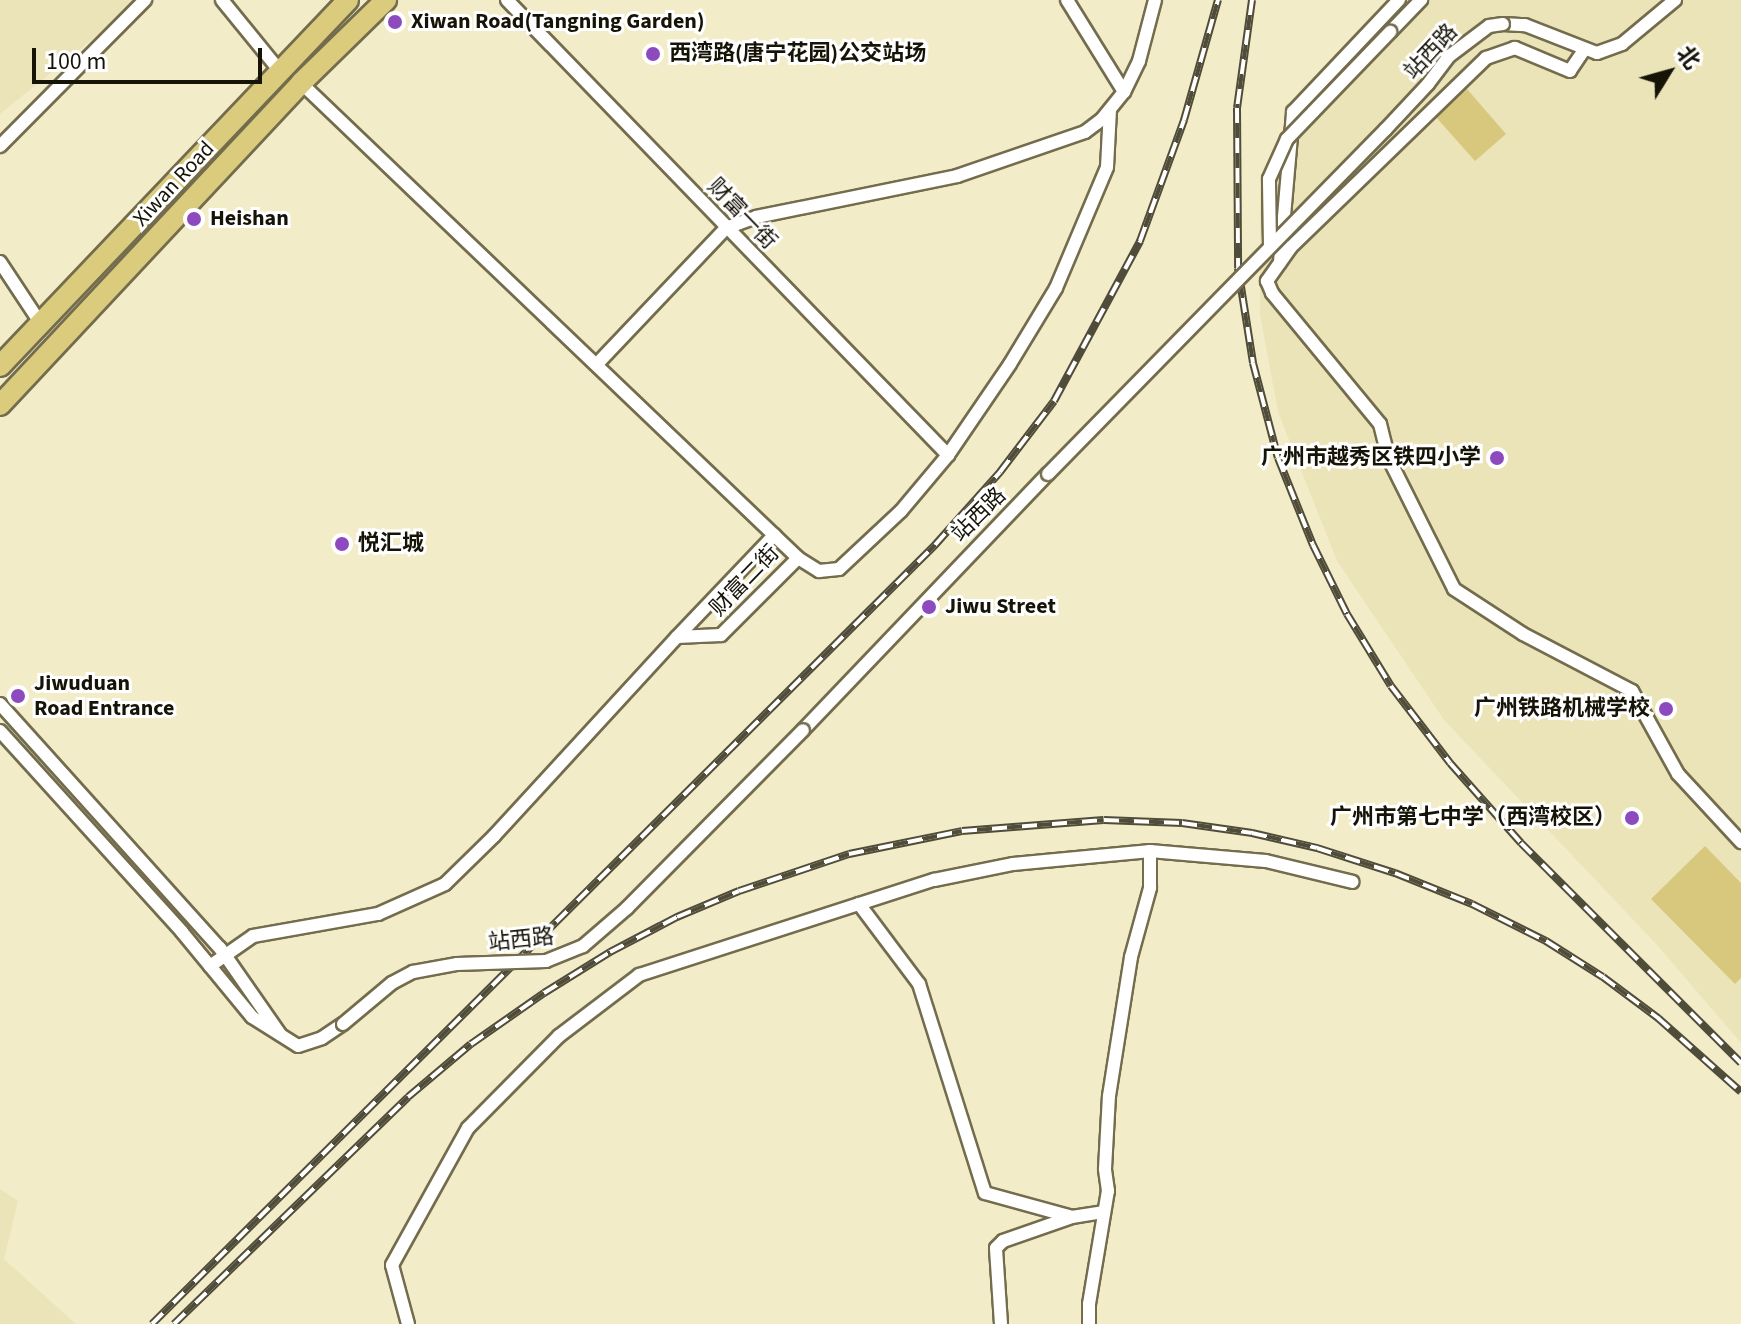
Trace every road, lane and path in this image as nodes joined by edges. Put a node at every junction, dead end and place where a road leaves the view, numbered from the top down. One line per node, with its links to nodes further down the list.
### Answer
1 (145, 0): 16 (street)
2 (222, 0): 12 (street)
3 (348, 0): 12 (main road, Xiwan Road)
4 (386, 0): 13 (main road, Xiwan Road)
5 (507, 0): 17 (street, 财富一街)
6 (1067, 0): 14 (street)
7 (1155, 0): 14 (street)
8 (1399, 0): 20 (street)
9 (1421, 0): 18 (street, bridge)
10 (1675, 0): 11 (street)
11 (1584, 50): 18 (street, 站西路, bridge); 20 (street)
12 (280, 71): 21 (main road, Xiwan Road)
13 (301, 83): 22 (street, 财富二街); 24 (main road, Xiwan Road)
14 (1124, 92): 15 (street)
15 (1110, 110): 17 (street); 25 (street)
16 (0, 146)
17 (726, 228): 22 (street); 25 (street, 财富一街)
18 (1270, 246): 37 (street, 站西路, bridge)
19 (0, 262): 21 (street)
20 (1280, 265): 31 (street)
21 (41, 324): 23 (main road, Xiwan Road)
22 (597, 364): 26 (street, 财富二街)
23 (0, 366)
24 (0, 405)
25 (948, 455): 27 (street)
26 (774, 535): 27 (street, 财富二街); 28 (street)
27 (798, 558): 28 (street, 财富二街)
28 (677, 637): 35 (street)
29 (0, 704): 35 (street)
30 (0, 731): 36 (street, 站西路)
31 (1741, 842)
32 (1150, 851): 33 (street); 34 (street); 38 (street)
33 (1353, 882)
34 (859, 904): 39 (street); 40 (street)
35 (225, 954): 36 (street); 37 (street)
36 (210, 966): 37 (street, 站西路)
37 (282, 1036)
38 (1103, 1212): 39 (street); 42 (street)
39 (1072, 1217): 41 (street)
40 (408, 1324)
41 (1001, 1324)
42 (1089, 1324)

